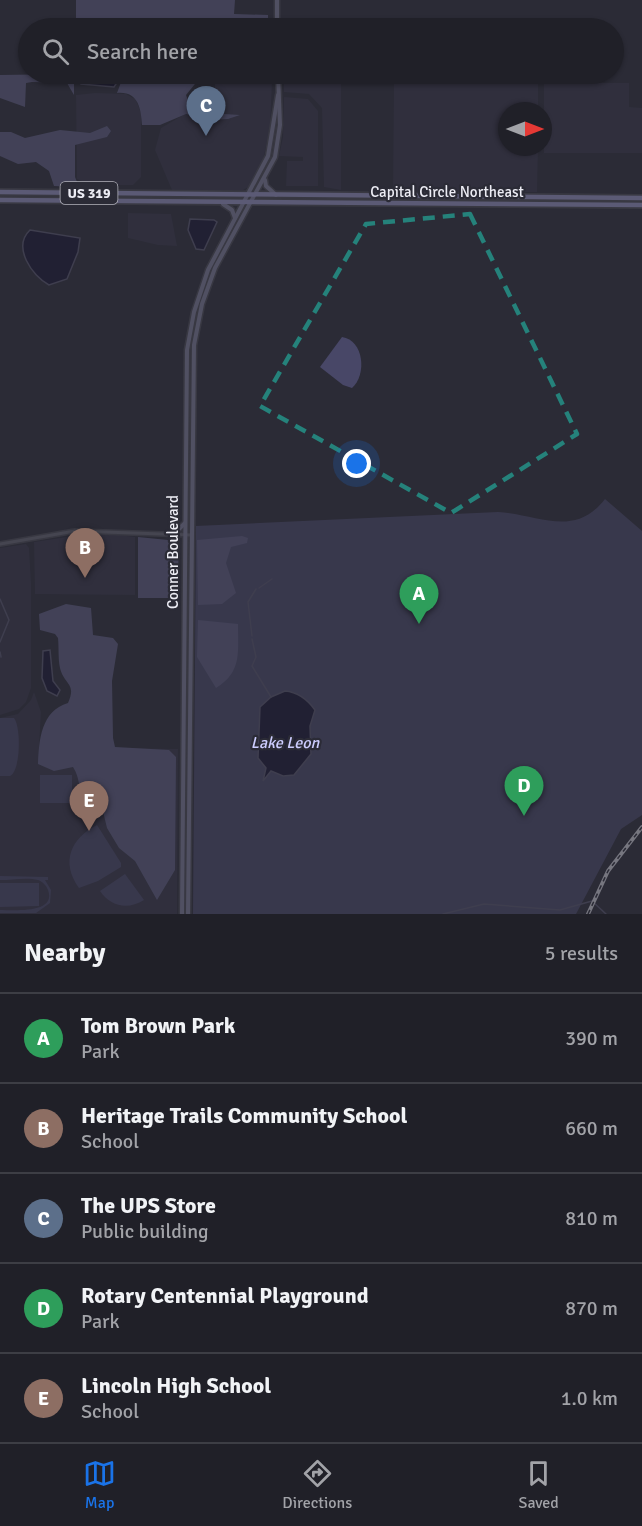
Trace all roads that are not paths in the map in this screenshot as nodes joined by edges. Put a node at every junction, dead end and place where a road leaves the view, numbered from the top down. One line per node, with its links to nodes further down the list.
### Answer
1 (277, 0): 2 (main road)
2 (277, 18)
3 (278, 84): 4 (main road)
4 (278, 94): 5 (main road, Conner Boulevard); 6 (main road, Conner Boulevard)
5 (280, 113): 6 (main road); 7 (main road, Conner Boulevard)
6 (274, 118): 11 (main road, Conner Boulevard)
7 (265, 179): 12 (main road, Conner Boulevard); 13 (main road)
8 (0, 192): 9 (main road, US 319)
9 (107, 194): 10 (main road, US 319); 18 (main road)
10 (178, 195): 11 (main road, US 319); 19 (main road)
11 (249, 195): 12 (main road, US 319); 21 (main road, Conner Boulevard)
12 (256, 196): 13 (main road, Capital Circle Northeast / US 319); 22 (main road, Conner Boulevard)
13 (276, 196): 14 (main road, Capital Circle Northeast / US 319)
14 (386, 196): 15 (main road, Capital Circle Northeast / US 319); 23 (main road)
15 (593, 197): 16 (main road, Capital Circle Northeast / US 319); 24 (main road)
16 (642, 198)
17 (0, 200): 18 (main road, US 319)
18 (102, 201): 19 (main road, US 319)
19 (178, 203): 20 (main road, US 319)
20 (223, 204): 21 (main road, US 319); 26 (main road)
21 (244, 204): 22 (main road, US 319); 26 (main road, Conner Boulevard)
22 (251, 204): 23 (main road, Capital Circle Northeast / US 319); 28 (main road, Conner Boulevard)
23 (386, 204): 24 (main road, Capital Circle Northeast / US 319)
24 (593, 205): 25 (main road, Capital Circle Northeast / US 319)
25 (642, 205)
26 (235, 220): 27 (main road, Conner Boulevard)
27 (205, 277): 28 (main road); 29 (main road, Conner Boulevard)
28 (211, 280): 30 (main road, Conner Boulevard)
29 (186, 362): 30 (main road); 31 (main road, Conner Boulevard)
30 (193, 363): 34 (main road, Conner Boulevard)
31 (185, 522): 32 (main road); 33 (main road, Conner Boulevard)
32 (174, 534): 33 (street); 35 (street)
33 (185, 535): 34 (street); 36 (main road, Conner Boulevard)
34 (191, 535): 37 (main road, Conner Boulevard)
35 (0, 544)
36 (184, 675): 37 (main road); 38 (main road, Conner Boulevard)
37 (190, 675): 39 (main road, Conner Boulevard)
38 (182, 914)
39 (188, 914)

